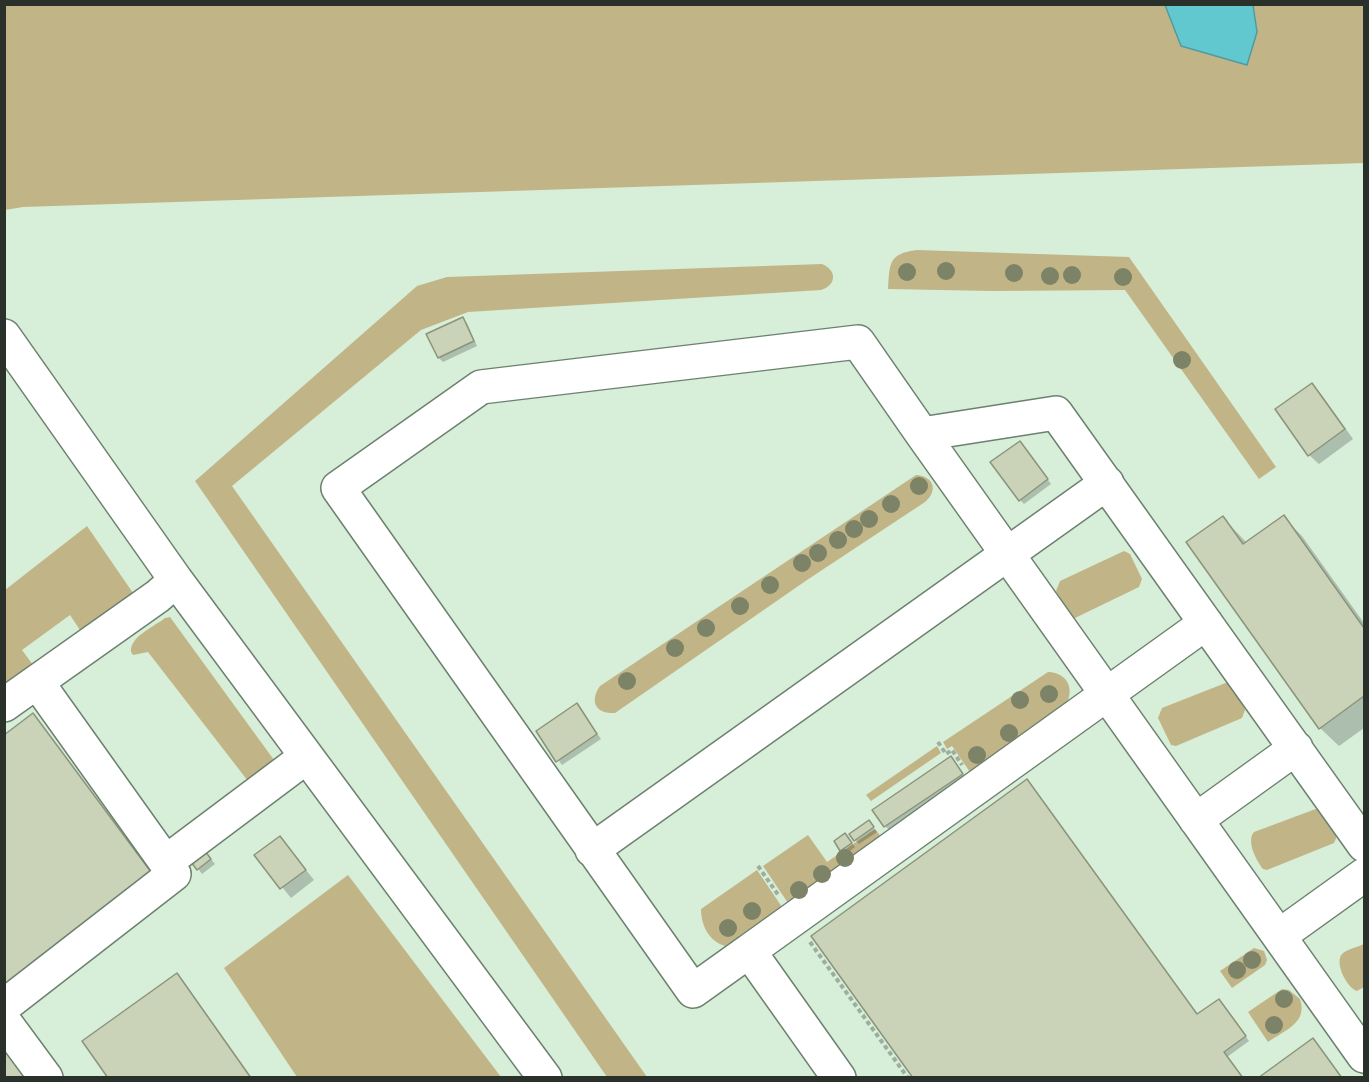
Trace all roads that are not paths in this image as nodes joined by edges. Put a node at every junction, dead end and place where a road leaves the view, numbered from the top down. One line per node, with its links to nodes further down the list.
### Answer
1 (4, 336): 5 (lane)
2 (922, 434): 3 (lane); 4 (lane); 14 (lane)
3 (1107, 483): 4 (lane); 6 (lane)
4 (1008, 555): 8 (lane); 14 (lane)
5 (176, 580): 7 (lane); 11 (lane)
6 (1206, 623): 8 (lane); 10 (lane)
7 (37, 682): 9 (lane); 15 (lane)
8 (1107, 694): 12 (lane); 18 (lane)
9 (4, 705)
10 (1296, 748): 12 (lane); 13 (lane)
11 (306, 757): 15 (lane); 23 (lane)
12 (1196, 819): 17 (lane)
13 (1365, 845)
14 (592, 850): 18 (lane)
15 (166, 862): 19 (lane)
16 (1365, 875): 17 (lane)
17 (1279, 936): 21 (lane)
18 (749, 951): 24 (lane)
19 (4, 1006)
20 (4, 1021): 22 (lane)
21 (1365, 1056)
22 (46, 1077)
23 (545, 1077)
24 (839, 1077)

